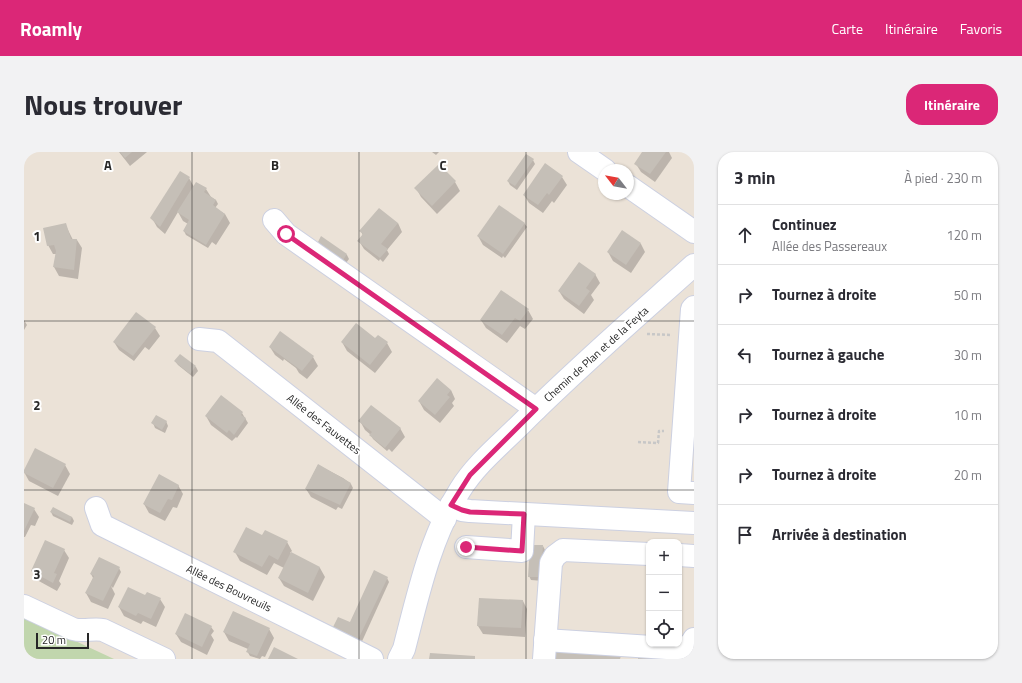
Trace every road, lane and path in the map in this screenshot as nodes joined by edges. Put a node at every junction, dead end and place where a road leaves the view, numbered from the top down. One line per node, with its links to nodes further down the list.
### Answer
1 (580, 152): 2 (street)
2 (598, 165)
3 (634, 190): 5 (street)
4 (274, 220): 11 (street)
5 (694, 232)
6 (694, 265): 8 (street, Chemin de Plan et de la Feyta)
7 (694, 307): 9 (street)
8 (628, 324): 9 (path); 11 (street, Chemin de Plan et de la Feyta)
9 (690, 336): 12 (street)
10 (199, 339): 14 (street, Allée des Fauvettes)
11 (536, 409): 14 (street, Chemin de Plan et de la Feyta)
12 (694, 493)
13 (96, 508): 25 (street, Allée des Bouvreuils)
14 (448, 512): 15 (street, Allée des Fauvettes); 26 (street, Chemin de Plan et de la Feyta)
15 (524, 514): 16 (street, Allée des Fauvettes); 17 (street)
16 (694, 523)
17 (466, 547)
18 (646, 554): 23 (street)
19 (682, 555): 20 (street)
20 (694, 556)
21 (24, 606): 24 (street)
22 (694, 638): 23 (street)
23 (544, 650)
24 (164, 659)
25 (372, 659)
26 (399, 659)

